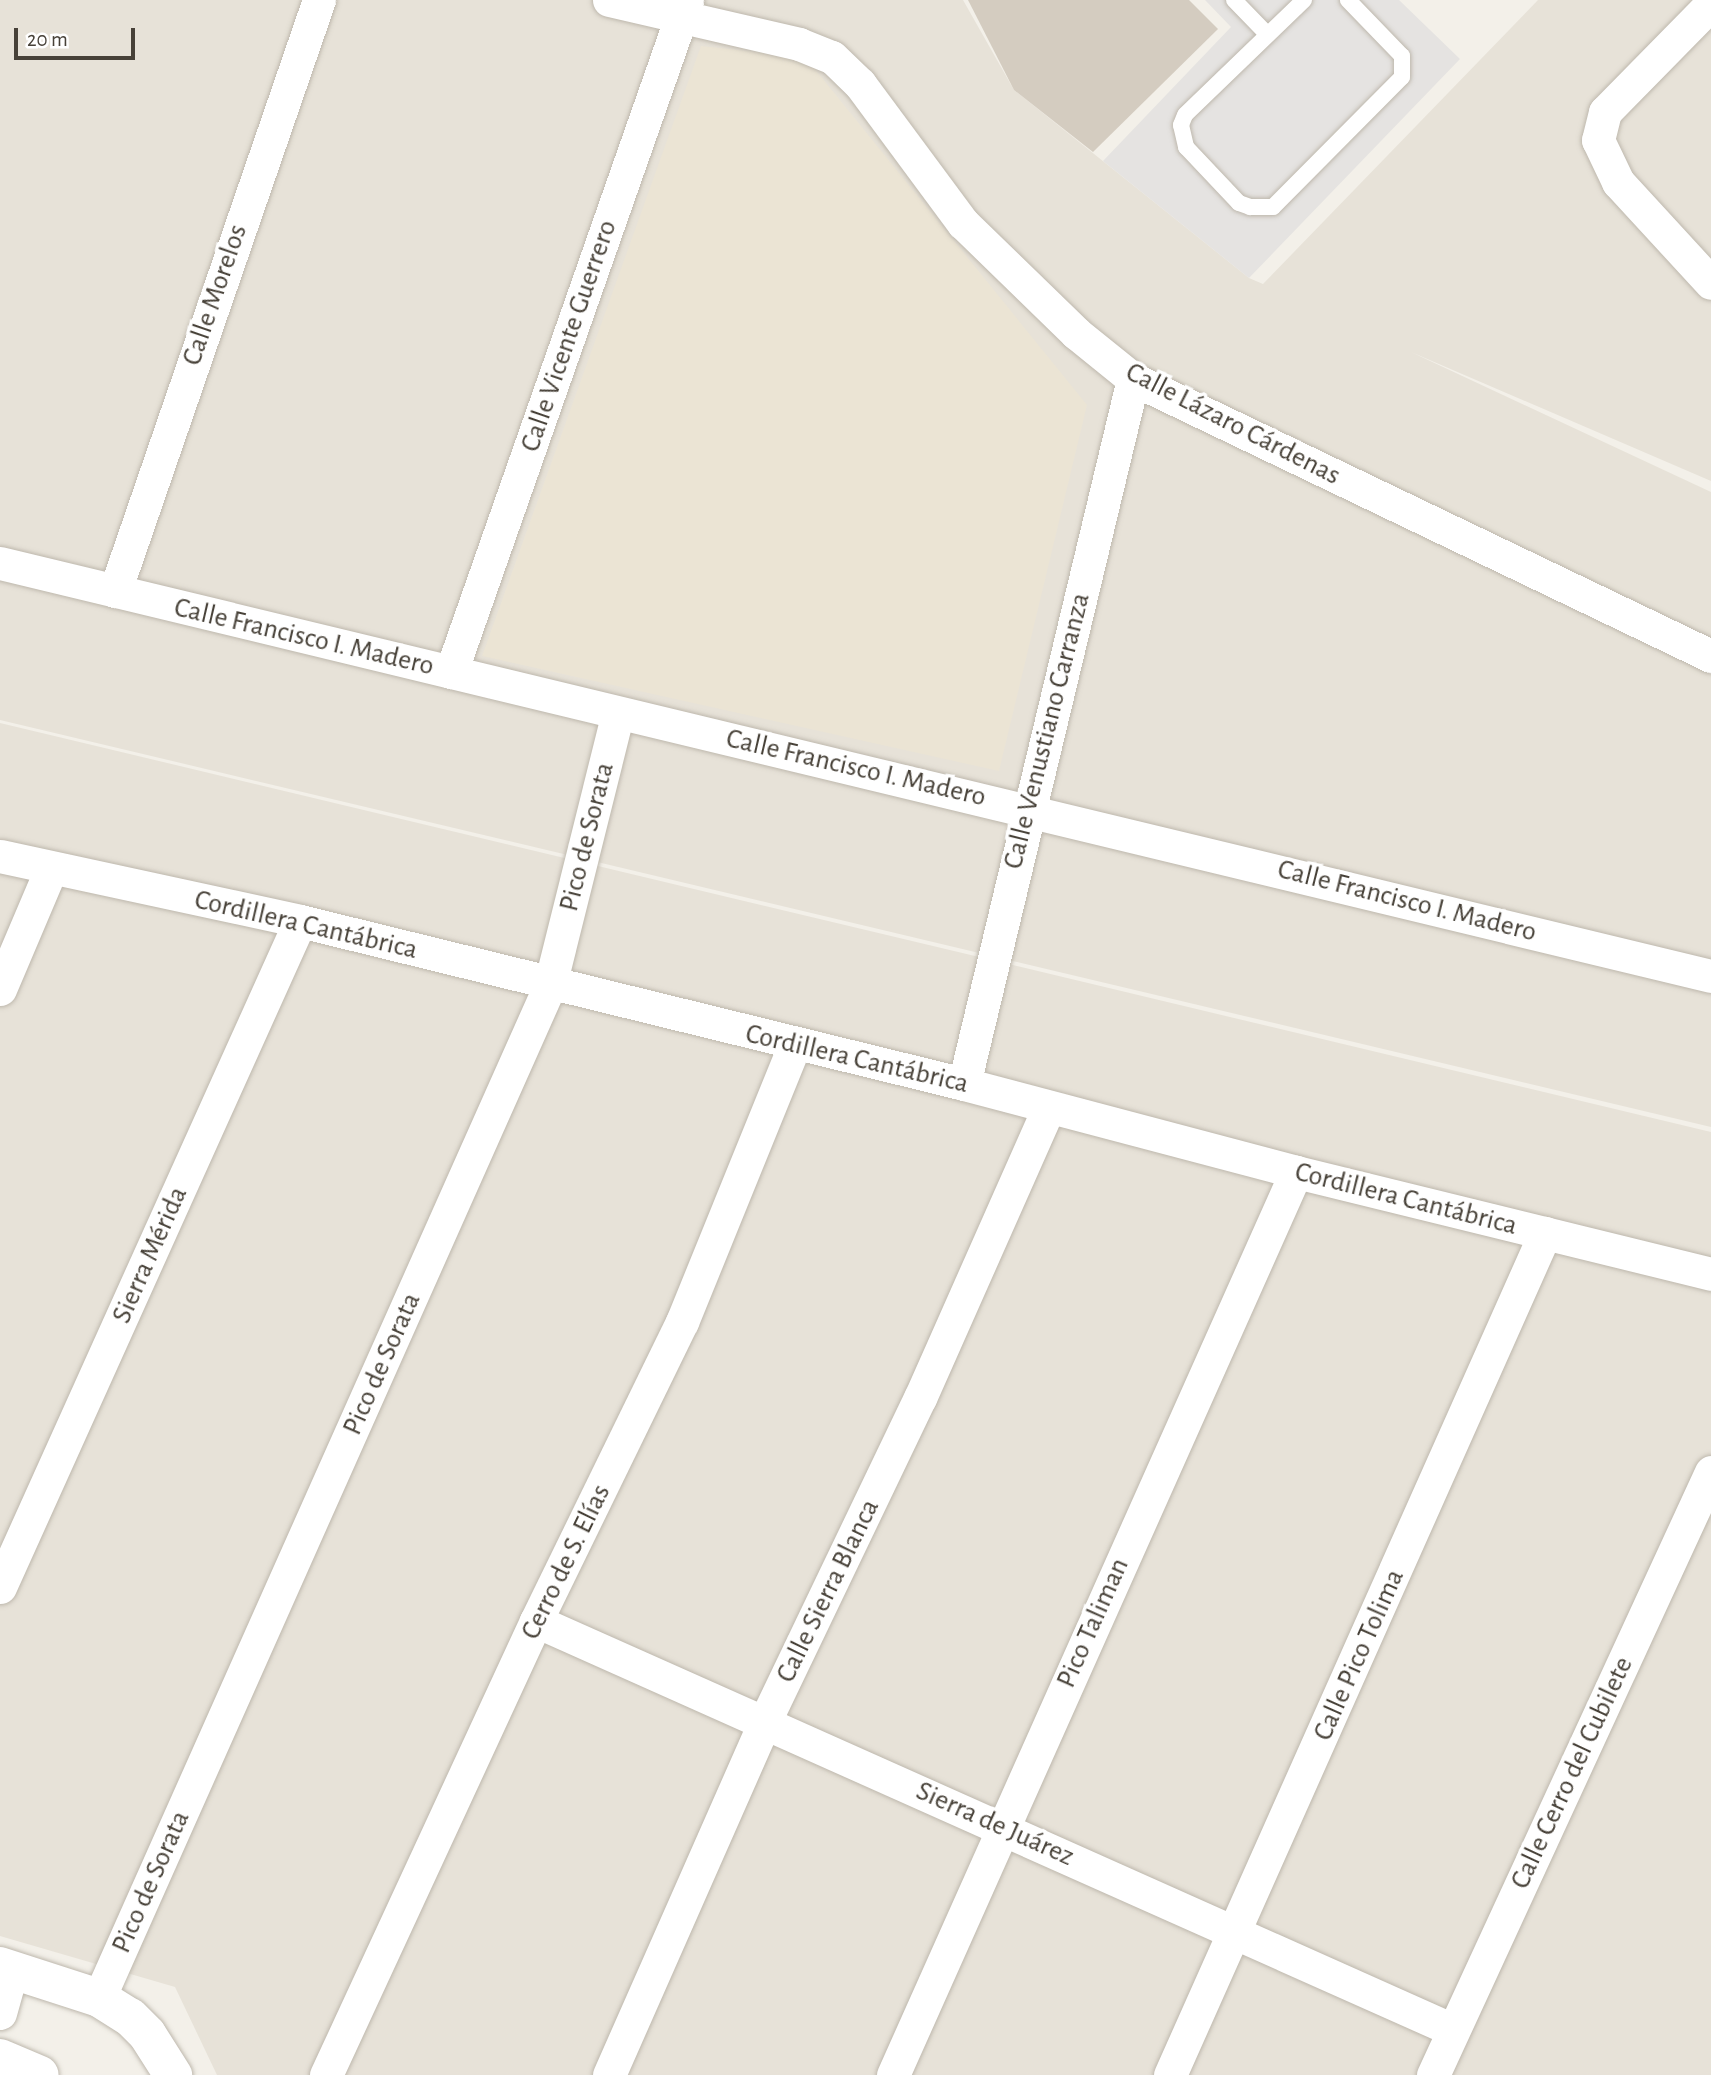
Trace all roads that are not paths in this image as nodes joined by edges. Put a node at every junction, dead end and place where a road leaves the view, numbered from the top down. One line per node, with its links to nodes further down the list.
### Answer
1 (319, 0): 12 (street, Calle Morelos)
2 (608, 0): 7 (street, Calle Lázaro Cárdenas)
3 (1234, 0): 8 (lane)
4 (1304, 0): 8 (lane)
5 (1348, 0): 8 (lane)
6 (1711, 4): 9 (street)
7 (684, 10): 10 (street, Calle Lázaro Cárdenas); 14 (street, Calle Vicente Guerrero)
8 (1267, 34)
9 (1711, 284)
10 (1133, 379): 13 (street, Calle Lázaro Cárdenas); 16 (street, Calle Venustiano Carranza)
11 (0, 563): 12 (street, Calle Francisco I. Madero)
12 (115, 591): 14 (street, Calle Francisco I. Madero)
13 (1711, 656)
14 (450, 672): 15 (street, Calle Francisco I. Madero)
15 (618, 713): 16 (street, Calle Francisco I. Madero); 21 (street, Pico de Sorata)
16 (1028, 808): 20 (street, Calle Francisco I. Madero); 24 (street, Calle Venustiano Carranza)
17 (0, 856): 18 (street, Cordillera Cantábrica)
18 (51, 869): 19 (street, Cordillera Cantábrica); 22 (street)
19 (300, 921): 21 (street, Cordillera Cantábrica); 30 (street, Sierra Mérida)
20 (1711, 976)
21 (550, 985): 23 (street, Cordillera Cantábrica); 36 (street, Pico de Sorata)
22 (0, 989)
23 (795, 1044): 24 (street, Cordillera Cantábrica); 31 (street, Cerro de S. Elías)
24 (964, 1083): 25 (street, Cordillera Cantábrica)
25 (1049, 1107): 26 (street, Cordillera Cantábrica); 32 (street, Calle Sierra Blanca)
26 (1296, 1172): 27 (street, Cordillera Cantábrica); 33 (street, Pico Taliman)
27 (1545, 1233): 28 (street, Cordillera Cantábrica); 34 (street, Calle Pico Tolima)
28 (1711, 1274)
29 (1711, 1472): 38 (street, Calle Cerro del Cubilete)
30 (0, 1587)
31 (536, 1621): 32 (street, Sierra de Juárez); 42 (street, Cerro de S. Elías)
32 (764, 1723): 33 (street, Sierra de Juárez); 43 (street, Calle Sierra Blanca)
33 (1002, 1827): 34 (street, Sierra de Juárez); 44 (street, Pico Taliman)
34 (1235, 1929): 38 (street, Sierra de Juárez); 45 (street, Calle Pico Tolima)
35 (6, 1968): 36 (street); 37 (street)
36 (99, 1998): 41 (street)
37 (0, 2013)
38 (1452, 2029): 46 (street, Calle Cerro del Cubilete)
39 (0, 2059): 40 (street)
40 (40, 2075)
41 (173, 2075)
42 (326, 2075)
43 (608, 2075)
44 (893, 2075)
45 (1170, 2075)
46 (1433, 2075)

